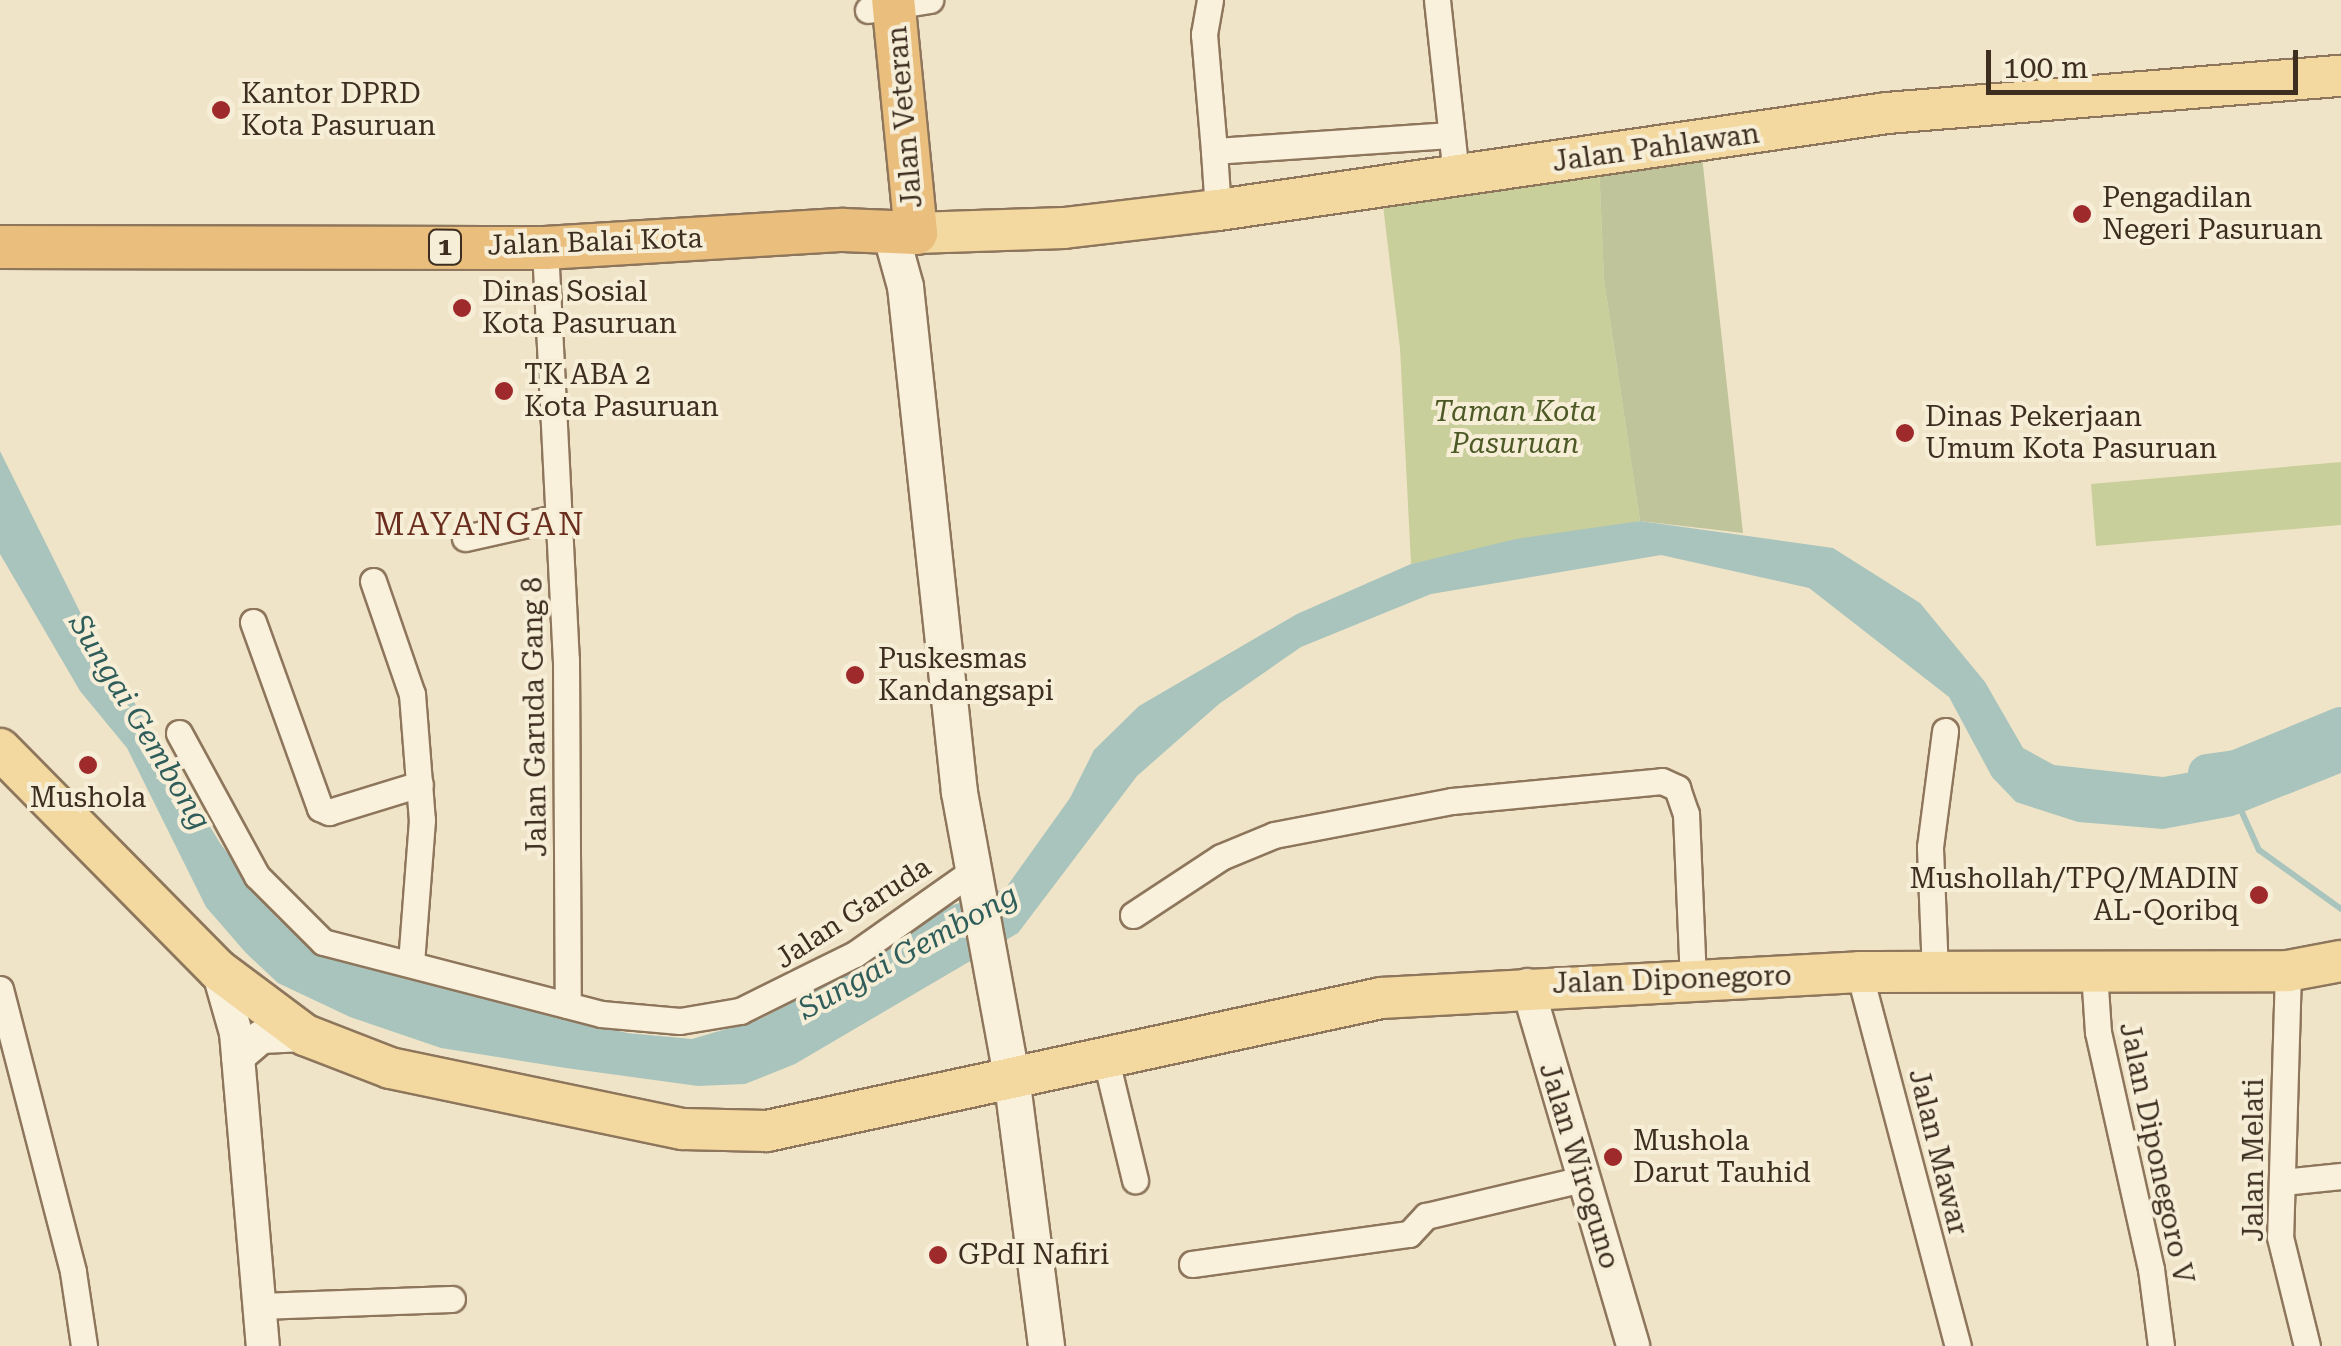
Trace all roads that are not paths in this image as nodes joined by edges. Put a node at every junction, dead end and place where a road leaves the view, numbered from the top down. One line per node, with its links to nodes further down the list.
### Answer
1 (1210, 0): 6 (street)
2 (1437, 0): 5 (street)
3 (890, 4): 9 (highway, Jalan Veteran)
4 (2341, 76): 7 (main road, Jalan Pahlawan)
5 (1448, 135): 6 (street); 7 (street)
6 (1214, 151): 8 (street)
7 (1456, 174): 8 (main road, Jalan Pahlawan)
8 (1218, 210): 9 (main road, Jalan Pahlawan)
9 (903, 233): 11 (highway, Jalan Balai Kota / 1); 20 (main road)
10 (0, 247): 11 (highway, Jalan Balai Kota / 1)
11 (545, 248): 12 (street, Jalan Garuda Gang 8)
12 (559, 517): 13 (street); 32 (street, Jalan Garuda Gang 8)
13 (465, 538)
14 (374, 582): 19 (street)
15 (253, 622): 19 (street)
16 (1945, 731): 28 (street)
17 (179, 733): 23 (street, Jalan Garuda)
18 (0, 750): 24 (main road, Jalan Diponegoro)
19 (420, 784): 23 (street)
20 (975, 877): 32 (street, Jalan Garuda); 36 (main road)
21 (1132, 915): 29 (street)
22 (2338, 961): 25 (main road, Jalan Diponegoro)
23 (411, 964): 32 (street, Jalan Garuda)
24 (218, 970): 33 (main road, Jalan Diponegoro); 35 (street)
25 (2288, 971): 27 (main road, Jalan Diponegoro); 40 (street, Jalan Melati)
26 (1859, 972): 28 (main road, Jalan Diponegoro); 29 (main road, Jalan Diponegoro); 48 (street, Jalan Mawar)
27 (2094, 972): 28 (main road, Jalan Diponegoro); 49 (street, Jalan Diponegoro V)
28 (1935, 974)
29 (1693, 982): 30 (main road, Jalan Diponegoro)
30 (1527, 986): 34 (main road, Jalan Diponegoro); 38 (street, Jalan Wiroguno)
31 (0, 990): 44 (street)
32 (568, 1005)
33 (305, 1035): 35 (street); 36 (main road, Jalan Diponegoro)
34 (1105, 1056): 36 (main road, Jalan Diponegoro); 39 (street)
35 (238, 1057): 43 (street)
36 (1011, 1076): 46 (main road)
37 (2341, 1176): 40 (street)
38 (1582, 1179): 41 (street); 47 (street, Jalan Wiroguno)
39 (1135, 1180)
40 (2283, 1182): 50 (street, Jalan Melati)
41 (1192, 1264)
42 (452, 1299): 43 (street)
43 (260, 1306): 45 (street)
44 (84, 1346)
45 (263, 1346)
46 (1046, 1346)
47 (1633, 1346)
48 (1958, 1346)
49 (2161, 1346)
50 (2307, 1346)

